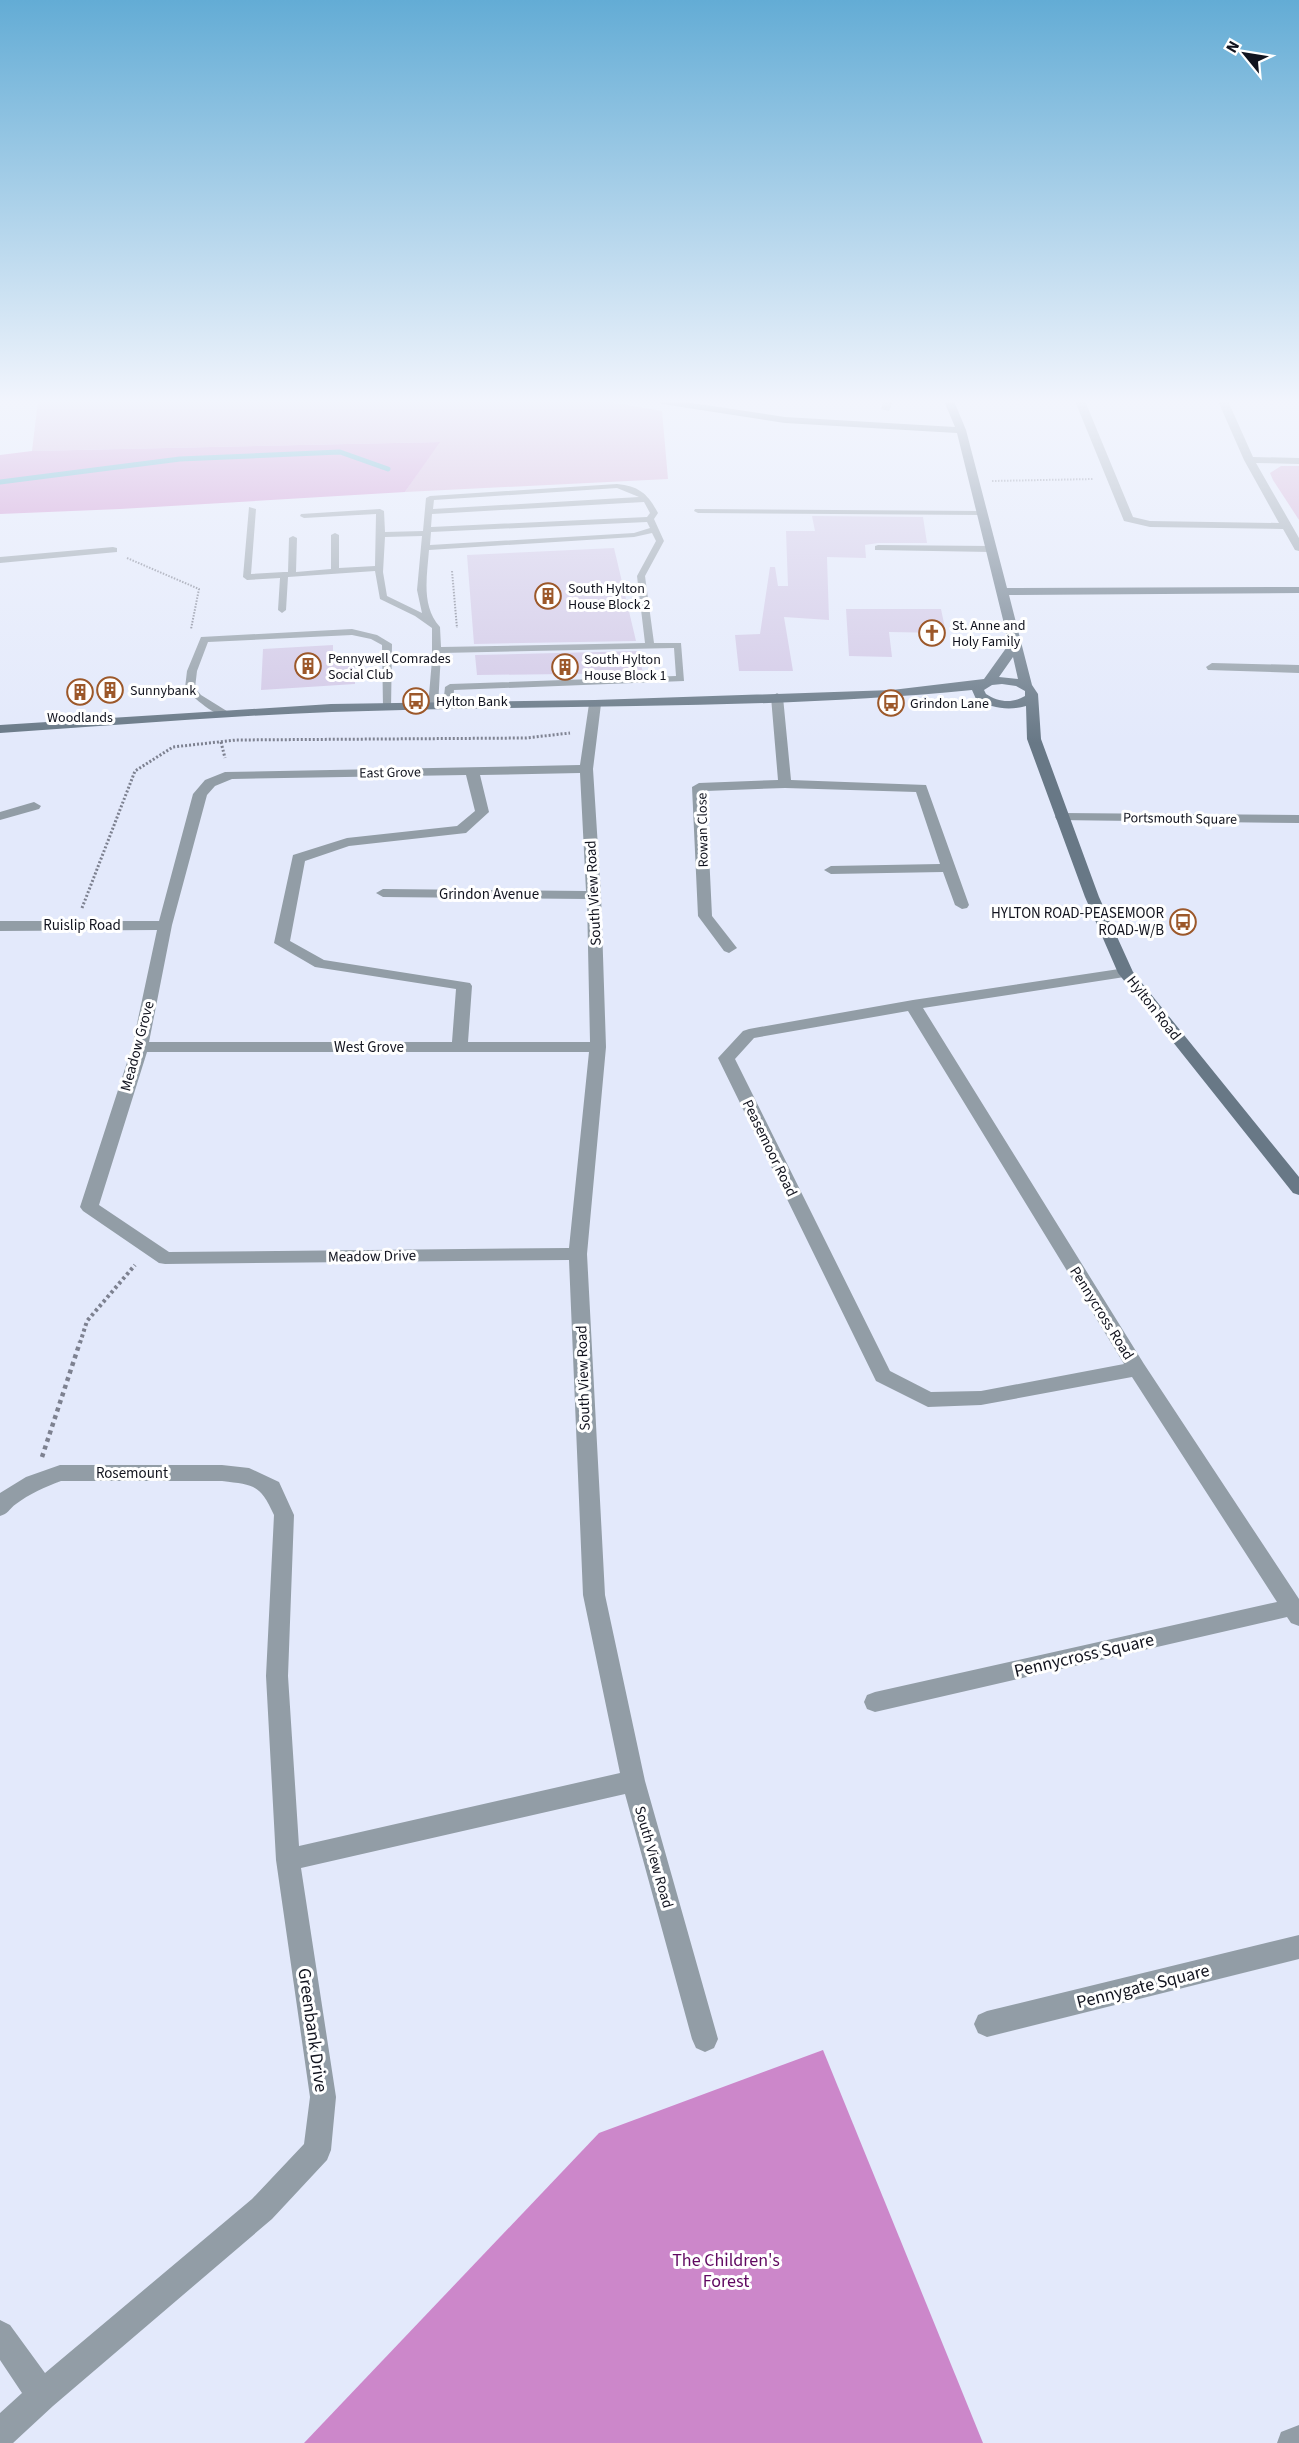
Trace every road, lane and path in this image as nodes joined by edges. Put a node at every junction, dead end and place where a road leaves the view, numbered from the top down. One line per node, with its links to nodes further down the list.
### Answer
1 (252, 515): 27 (lane)
2 (319, 515): 9 (lane)
3 (380, 515): 15 (lane)
4 (429, 515): 13 (lane)
5 (653, 515): 10 (lane)
6 (983, 515): 20 (street, Hylton Road)
7 (1126, 515): 11 (street)
8 (1280, 515): 11 (street)
9 (304, 516)
10 (650, 519): 12 (lane); 13 (lane)
11 (1286, 526): 19 (street)
12 (656, 529): 17 (lane); 35 (lane)
13 (427, 531): 15 (lane); 17 (lane)
14 (335, 535): 25 (lane)
15 (381, 535): 24 (lane)
16 (293, 538): 27 (lane)
17 (425, 548): 31 (lane)
18 (878, 548): 20 (lane)
19 (1299, 548)
20 (991, 549): 29 (street, Hylton Road)
21 (112, 550): 22 (street)
22 (0, 560)
23 (134, 563): 33 (path)
24 (379, 568): 25 (lane); 31 (lane)
25 (335, 571): 27 (lane)
26 (452, 571): 32 (path)
27 (288, 575): 30 (lane)
28 (1299, 590): 29 (street)
29 (1001, 592): 34 (street, Hylton Road)
30 (282, 610)
31 (428, 620): 36 (lane)
32 (457, 632)
33 (189, 636)
34 (1015, 645): 39 (street); 40 (street, Hylton Road)
35 (650, 646): 36 (lane); 46 (lane)
36 (436, 650): 45 (lane)
37 (1212, 667): 38 (street)
38 (1299, 669)
39 (985, 683): 40 (street); 41 (street); 43 (street)
40 (1029, 690): 43 (street); 50 (street, Hylton Road)
41 (892, 694): 42 (street); 43 (street)
42 (777, 697): 44 (street); 53 (street)
43 (994, 703): 50 (street)
44 (595, 704): 46 (street); 51 (street, South View Road)
45 (434, 706): 46 (street); 47 (street)
46 (448, 706)
47 (388, 707): 48 (street); 48 (lane)
48 (227, 714): 49 (street)
49 (0, 729)
50 (1032, 731): 57 (street, Hylton Road)
51 (586, 769): 52 (street, East Grove); 62 (street, South View Road)
52 (471, 770): 54 (street, East Grove); 70 (street)
53 (785, 784): 59 (street, Rowan Close); 66 (street, Rowan Close)
54 (200, 795): 64 (street, Meadow Grove)
55 (34, 806): 56 (street)
56 (0, 816)
57 (1062, 817): 58 (street, Portsmouth Square); 67 (street, Hylton Road)
58 (1299, 819)
59 (950, 868): 60 (street); 63 (street, Rowan Close)
60 (831, 870)
61 (383, 893): 62 (street, Grindon Avenue)
62 (594, 895): 71 (street, South View Road)
63 (962, 905)
64 (165, 925): 65 (street, Ruislip Road); 69 (street, Meadow Grove)
65 (0, 926)
66 (729, 948)
67 (1126, 973): 68 (street, Peasemoor Road); 72 (street, Hylton Road)
68 (913, 1005): 75 (street, Pennycross Road); 75 (street, Peasemoor Road)
69 (140, 1047): 70 (street, West Grove); 73 (street, Meadow Grove)
70 (460, 1047): 71 (street, West Grove)
71 (597, 1047): 74 (street, South View Road)
72 (1299, 1189)
73 (158, 1253): 74 (street, Meadow Drive); 76 (path)
74 (578, 1254): 81 (street, South View Road)
75 (1137, 1369): 79 (street, Pennycross Road)
76 (33, 1483): 77 (street, Rosemount); 78 (street, Rosemount)
77 (272, 1488): 82 (street, Greenbank Drive)
78 (0, 1508)
79 (1296, 1612): 80 (street, Pennycross Square)
80 (875, 1702)
81 (633, 1781): 82 (street); 85 (street, South View Road)
82 (288, 1860): 87 (street, Greenbank Drive)
83 (1299, 1947): 84 (street, Pennygate Square)
84 (987, 2024)
85 (705, 2039)
86 (0, 2335): 87 (street)
87 (42, 2395): 88 (street, Greenbank Drive)
88 (0, 2434)
89 (1299, 2440): 90 (street)
90 (1292, 2443)

